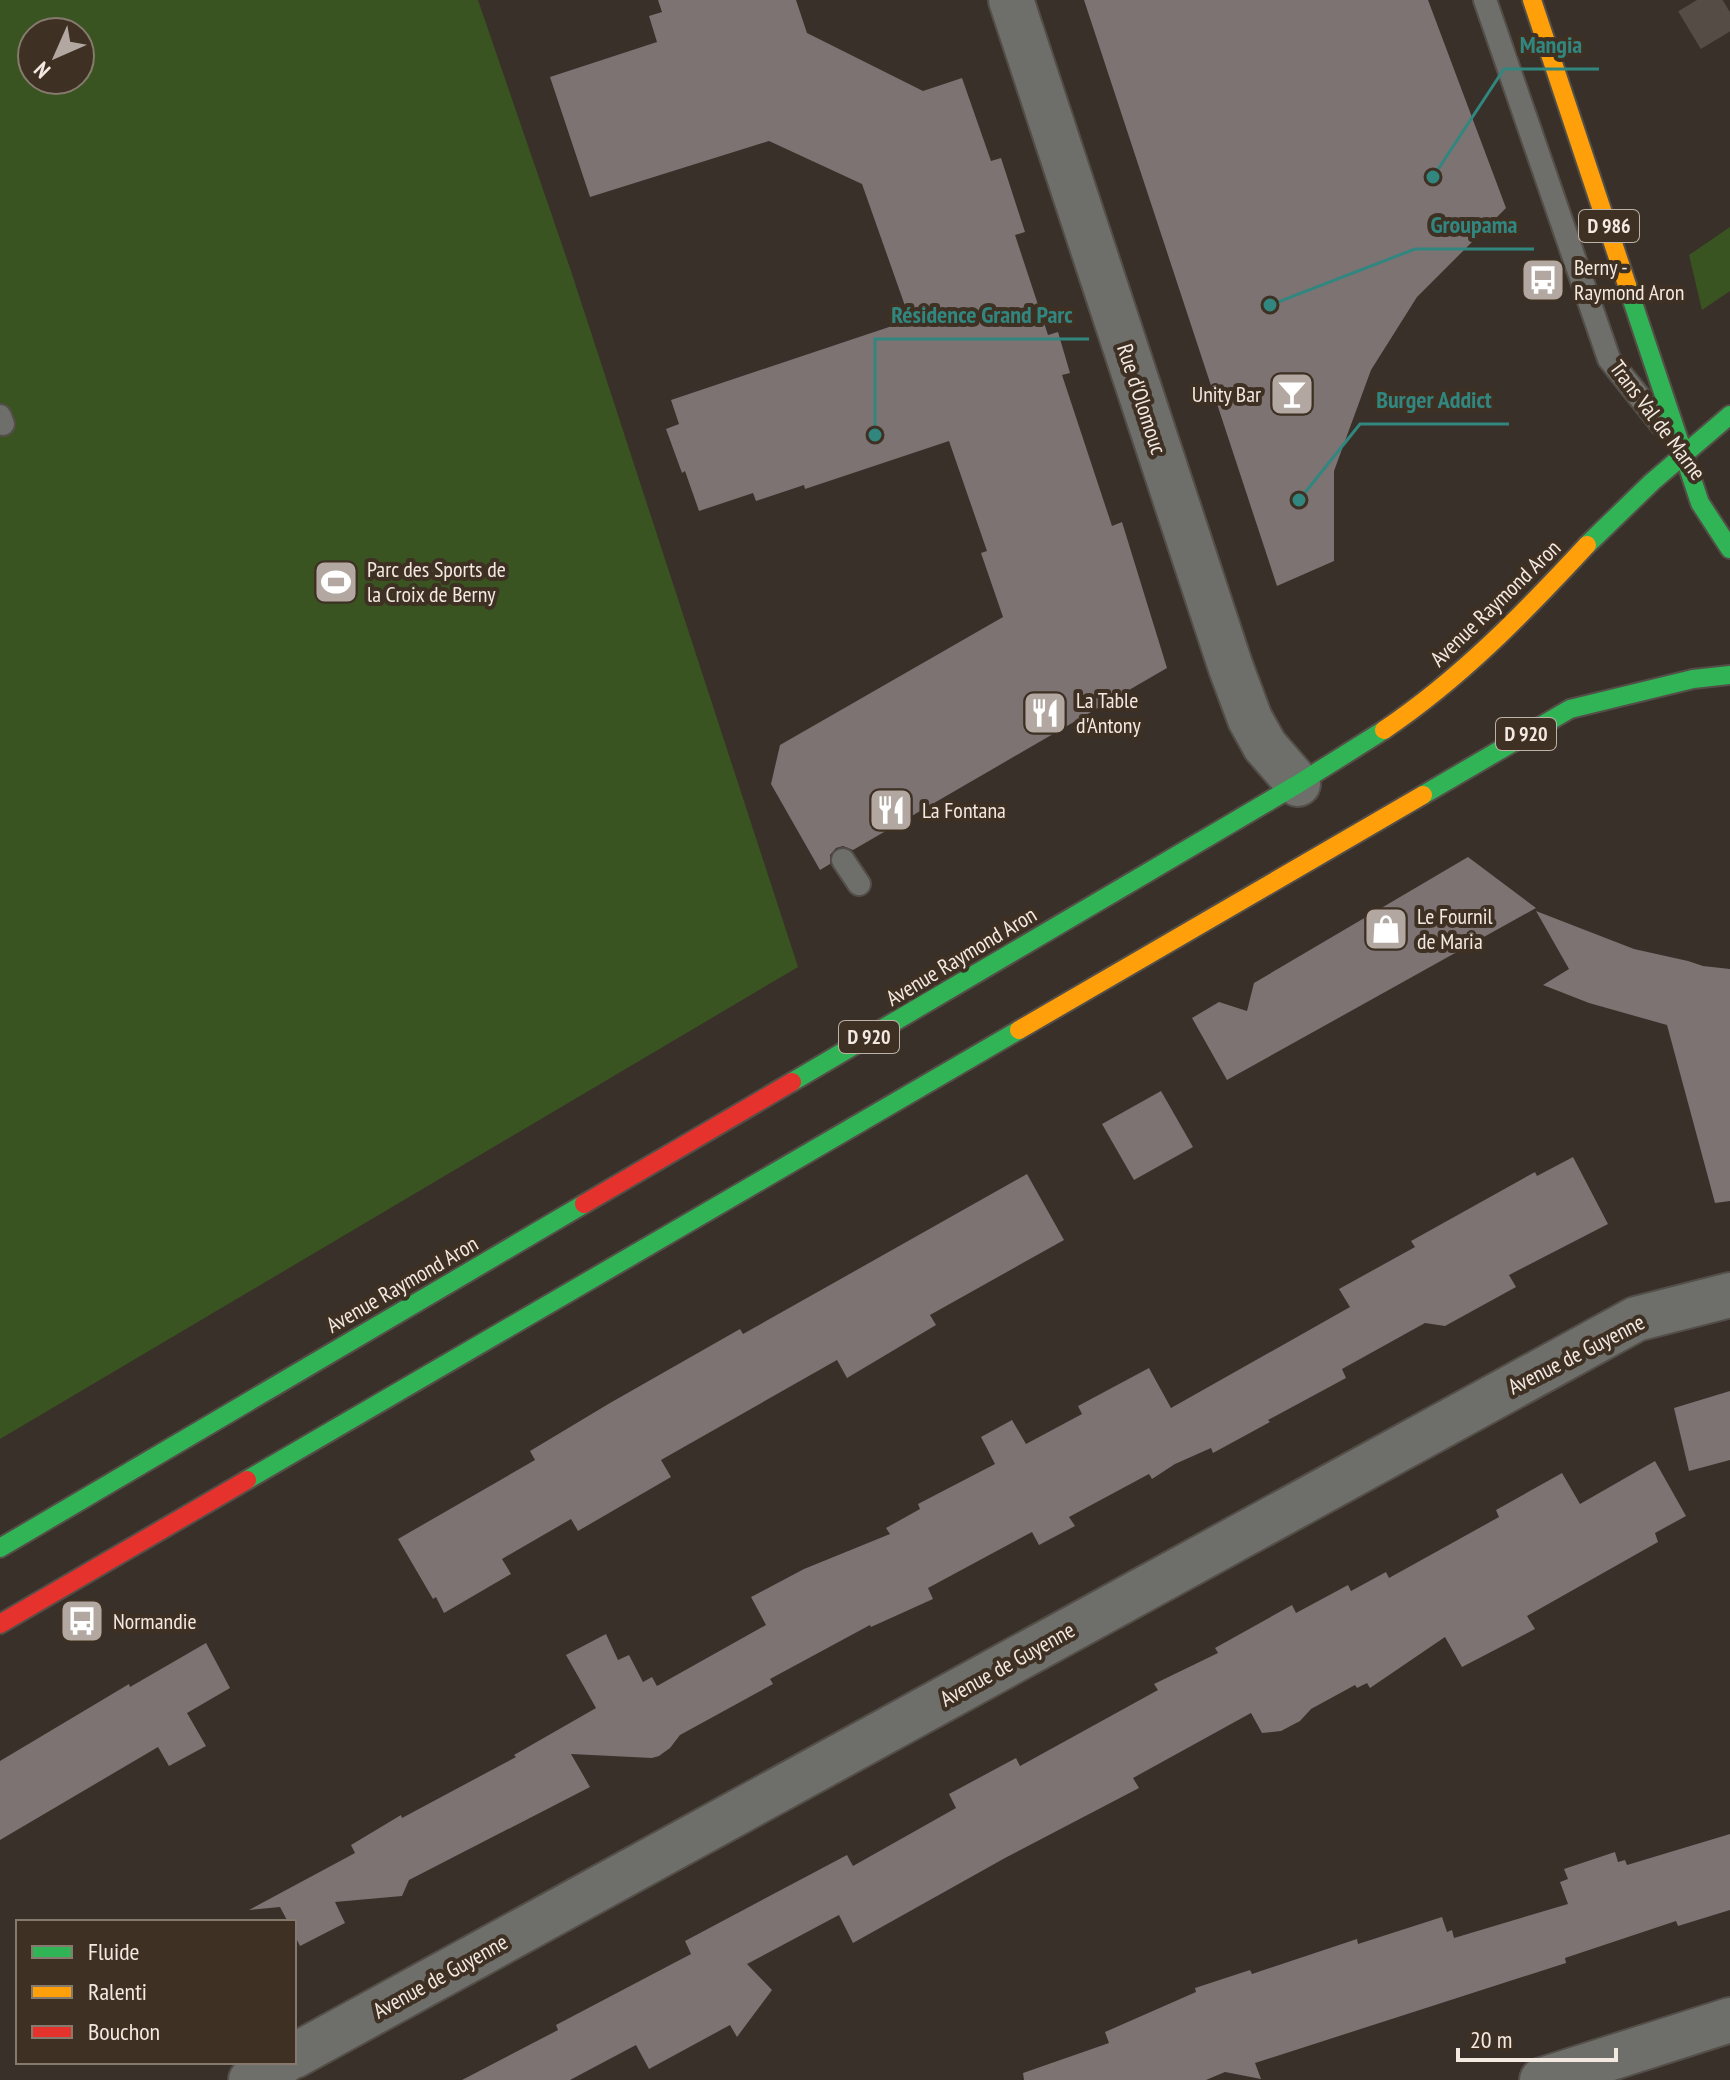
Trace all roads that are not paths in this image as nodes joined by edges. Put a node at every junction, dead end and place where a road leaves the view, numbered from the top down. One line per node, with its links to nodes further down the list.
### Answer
1 (1011, 0): 9 (street, Rue d'Olomouc)
2 (1485, 0): 5 (lane, Trans Val de Marne)
3 (1532, 0): 5 (main road, D 986)
4 (1730, 415): 5 (main road, D 920)
5 (1684, 453): 6 (lane, Trans Val de Marne); 7 (main road, D 986); 9 (main road, Avenue Raymond Aron / D 920)
6 (1730, 518)
7 (1730, 549)
8 (1730, 675): 14 (main road, D 920)
9 (1298, 784): 13 (main road, Avenue Raymond Aron / D 920)
10 (843, 860): 11 (lane)
11 (859, 884)
12 (1730, 1295): 16 (street, Avenue de Guyenne)
13 (0, 1548)
14 (0, 1624)
15 (1730, 2020): 19 (street)
16 (296, 2055)
17 (279, 2064): 18 (street)
18 (251, 2080)
19 (1542, 2080)

